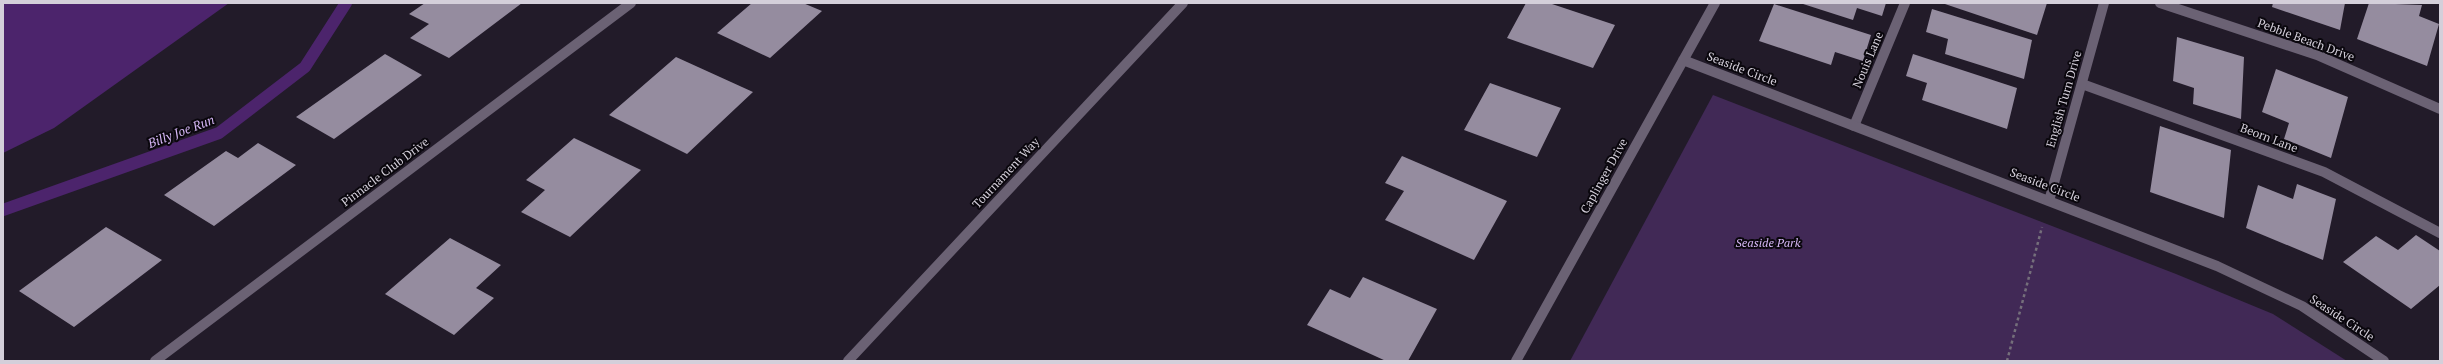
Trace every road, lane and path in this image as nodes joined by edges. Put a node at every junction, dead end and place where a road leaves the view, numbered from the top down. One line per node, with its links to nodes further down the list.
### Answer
1 (631, 3): 13 (street, Pinnacle Club Drive)
2 (1184, 3): 14 (street, Tournament Way)
3 (1715, 3): 7 (street, Caplinger Drive)
4 (1905, 3): 10 (street, Nouis Lane)
5 (2104, 3): 8 (street, English Turn Drive)
6 (2160, 3): 9 (street, Pebble Beach Drive)
7 (1683, 60): 10 (street, Seaside Circle); 15 (street, Caplinger Drive)
8 (2082, 84): 11 (street, English Turn Drive); 12 (street, Beorn Lane)
9 (2440, 109)
10 (1854, 126): 11 (street, Seaside Circle)
11 (2049, 201): 16 (path); 17 (street, Seaside Circle)
12 (2440, 233)
13 (155, 361)
14 (848, 361)
15 (1516, 361)
16 (2007, 361)
17 (2384, 361)

